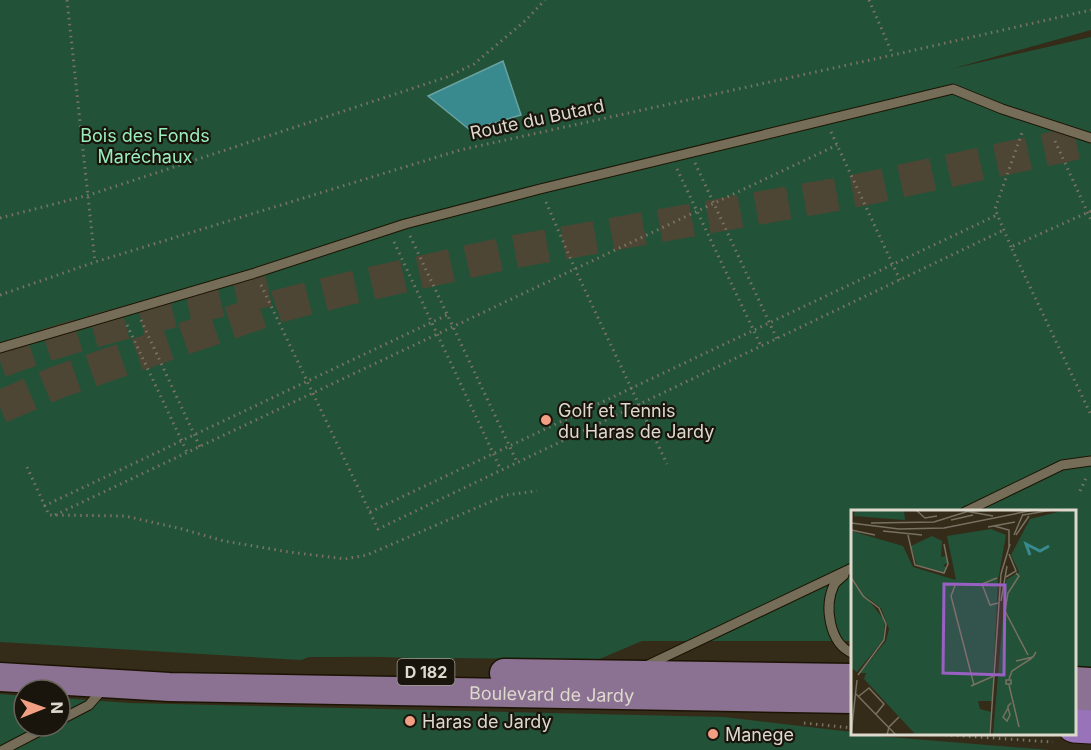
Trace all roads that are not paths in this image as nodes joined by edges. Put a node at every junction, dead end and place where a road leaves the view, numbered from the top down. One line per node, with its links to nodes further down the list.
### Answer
1 (1091, 138): 2 (lane)
2 (0, 348)
3 (1091, 461): 4 (lane)
4 (968, 510)
5 (851, 567): 9 (lane)
6 (851, 568): 7 (lane)
7 (851, 652)
8 (0, 657): 9 (main road, Boulevard de Jardy / D 182)
9 (629, 675): 11 (main road, Boulevard de Jardy / D 182)
10 (0, 677): 14 (main road, Boulevard de Jardy / D 182)
11 (851, 678)
12 (1076, 681): 13 (main road)
13 (1091, 682)
14 (108, 683): 15 (main road, Boulevard de Jardy / D 182); 16 (lane)
15 (851, 699)
16 (72, 714)
17 (26, 738): 18 (lane)
18 (3, 750)

